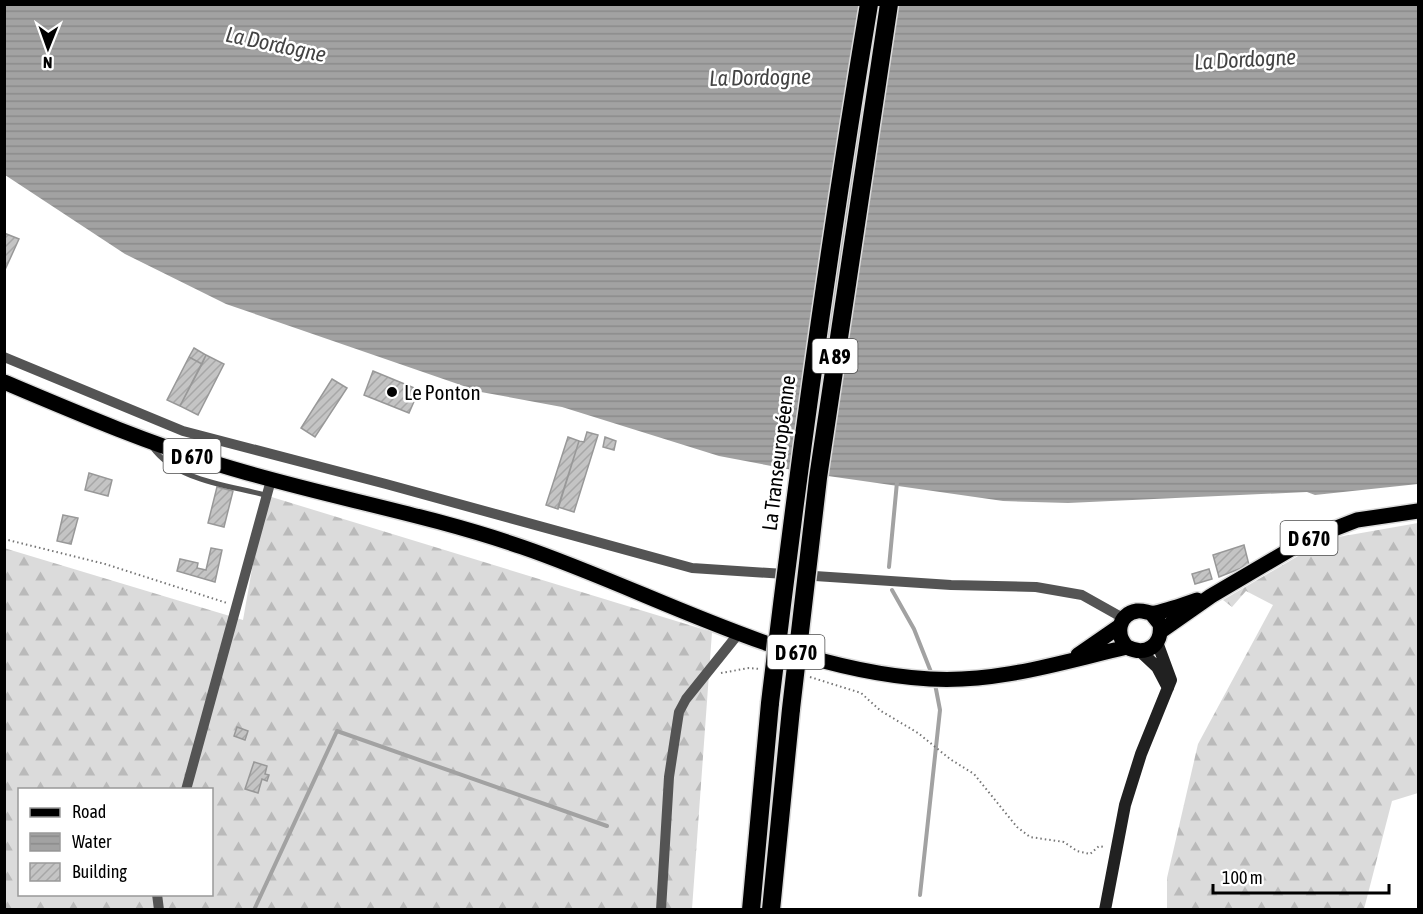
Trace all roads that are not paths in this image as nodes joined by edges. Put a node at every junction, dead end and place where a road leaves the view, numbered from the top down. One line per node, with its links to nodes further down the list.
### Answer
1 (869, 4): 19 (highway, La Transeuropéenne / A 89, bridge)
2 (889, 4): 20 (highway, La Transeuropéenne / A 89, bridge)
3 (4, 357): 11 (street)
4 (4, 382): 5 (main road, D 670)
5 (148, 441): 6 (main road, D 670); 7 (lane)
6 (271, 480): 7 (street); 12 (main road, D 670)
7 (265, 495): 17 (street)
8 (1419, 511): 9 (main road, D 670)
9 (1211, 596): 10 (main road, D 670); 13 (main road, D 670)
10 (1152, 614): 11 (main road); 13 (main road)
11 (1122, 622): 14 (main road); 15 (main road, D 670)
12 (739, 633): 15 (main road, D 670); 18 (street)
13 (1159, 636): 14 (main road); 16 (street)
14 (1134, 650): 15 (main road, D 670); 16 (street)
15 (1071, 660)
16 (1168, 688): 21 (street)
17 (186, 788)
18 (661, 909)
19 (751, 909)
20 (771, 909)
21 (1105, 909)

